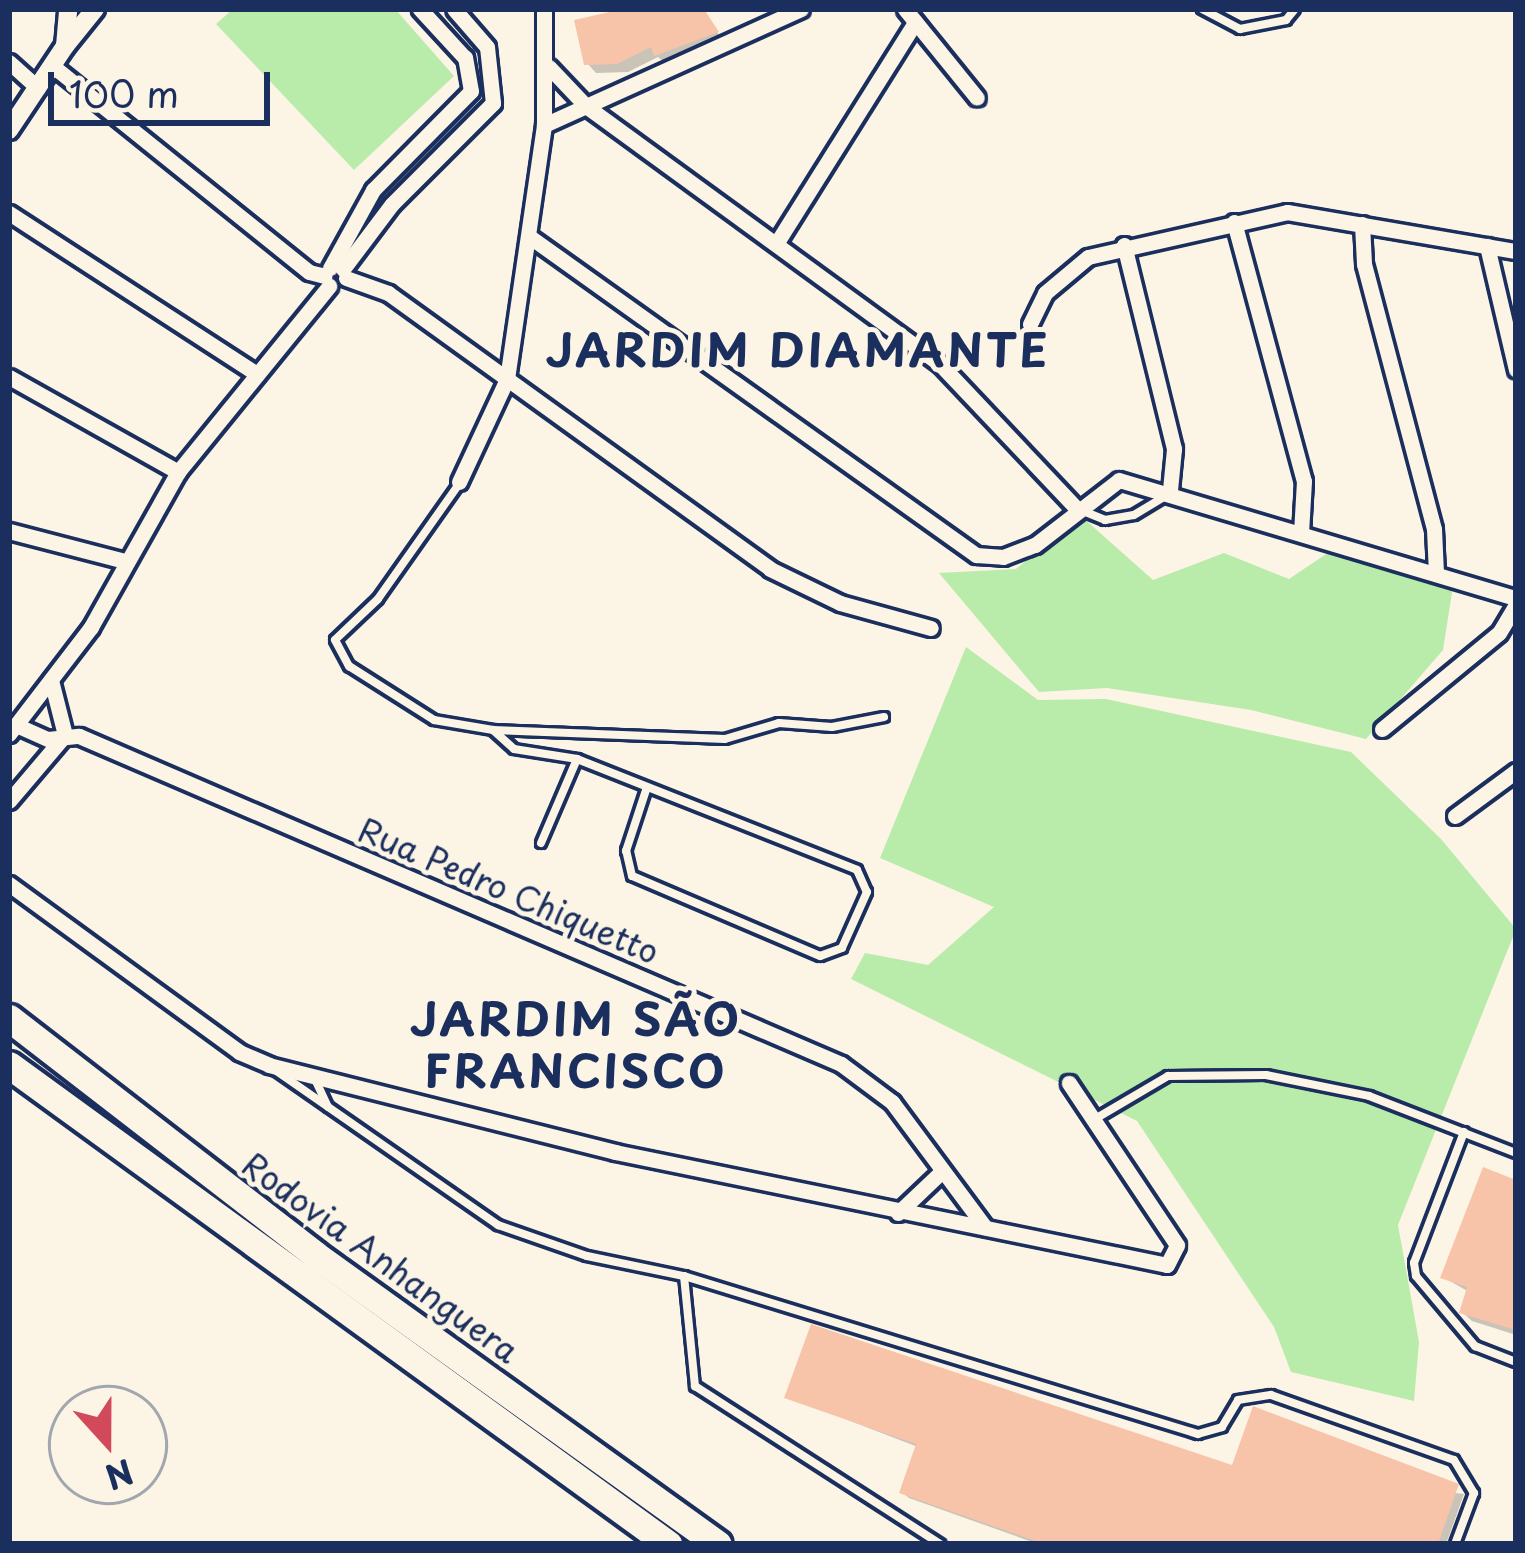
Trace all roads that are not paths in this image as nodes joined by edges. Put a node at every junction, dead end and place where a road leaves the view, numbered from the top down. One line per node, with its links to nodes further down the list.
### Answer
1 (68, 9): 10 (street)
2 (95, 9): 10 (street)
3 (420, 9): 27 (street)
4 (454, 9): 27 (street)
5 (544, 9): 13 (street)
6 (801, 9): 16 (street)
7 (1202, 9): 8 (lane)
8 (1295, 9)
9 (910, 15): 15 (street); 23 (street)
10 (65, 46): 12 (street)
11 (9, 62): 14 (street)
12 (54, 67): 14 (street); 27 (street)
13 (549, 67): 16 (street); 17 (street)
14 (38, 88): 18 (street)
15 (977, 98)
16 (586, 106): 17 (street); 23 (street)
17 (544, 125): 22 (street)
18 (9, 130)
19 (9, 213): 30 (street)
20 (1234, 222): 21 (street); 24 (street); 38 (street)
21 (1362, 224): 25 (street); 40 (street)
22 (530, 237): 32 (street); 36 (street)
23 (776, 244): 36 (street)
24 (1124, 245): 28 (street); 35 (street)
25 (1487, 246): 26 (street); 29 (street)
26 (1516, 251)
27 (335, 275): 30 (street); 32 (street)
28 (1030, 323)
29 (1516, 370)
30 (257, 374): 33 (street)
31 (9, 377): 33 (street)
32 (508, 379): 34 (street); 42 (street)
33 (178, 472): 39 (street)
34 (459, 482): 47 (lane)
35 (1170, 490): 36 (street); 36 (lane); 38 (street)
36 (1076, 508)
37 (9, 531): 39 (street)
38 (1300, 532): 40 (street)
39 (125, 561): 43 (street)
40 (1436, 573): 41 (street)
41 (1516, 602): 45 (street)
42 (931, 628)
43 (51, 680): 46 (street); 48 (street)
44 (884, 717): 47 (lane)
45 (1382, 728)
46 (12, 729): 48 (street, Rua Pedro Chiquetto)
47 (494, 730): 49 (lane)
48 (65, 735): 52 (street); 65 (street, Rua Pedro Chiquetto)
49 (577, 759): 51 (lane); 54 (lane)
50 (1516, 771): 53 (street)
51 (647, 787): 51 (lane)
52 (9, 801)
53 (1455, 816)
54 (541, 843)
55 (9, 884): 58 (street)
56 (9, 1018): 73 (highway, Rodovia Anhanguera)
57 (9, 1065): 72 (highway, Rodovia Anhanguera)
58 (269, 1065): 59 (street); 61 (lane)
59 (314, 1077): 61 (lane); 67 (street)
60 (1070, 1083): 62 (street)
61 (336, 1118): 70 (lane)
62 (1094, 1120): 63 (lane); 69 (street)
63 (1464, 1132): 64 (lane); 71 (lane)
64 (1516, 1154)
65 (940, 1172): 66 (street, Rua Pedro Chiquetto); 67 (street)
66 (964, 1202): 68 (street); 69 (street, Rua Pedro Chiquetto)
67 (898, 1213): 68 (street)
68 (943, 1222): 69 (street)
69 (985, 1227)
70 (684, 1276): 74 (lane); 75 (lane)
71 (1516, 1362)
72 (668, 1544)
73 (718, 1544)
74 (940, 1544)
75 (1455, 1544)

